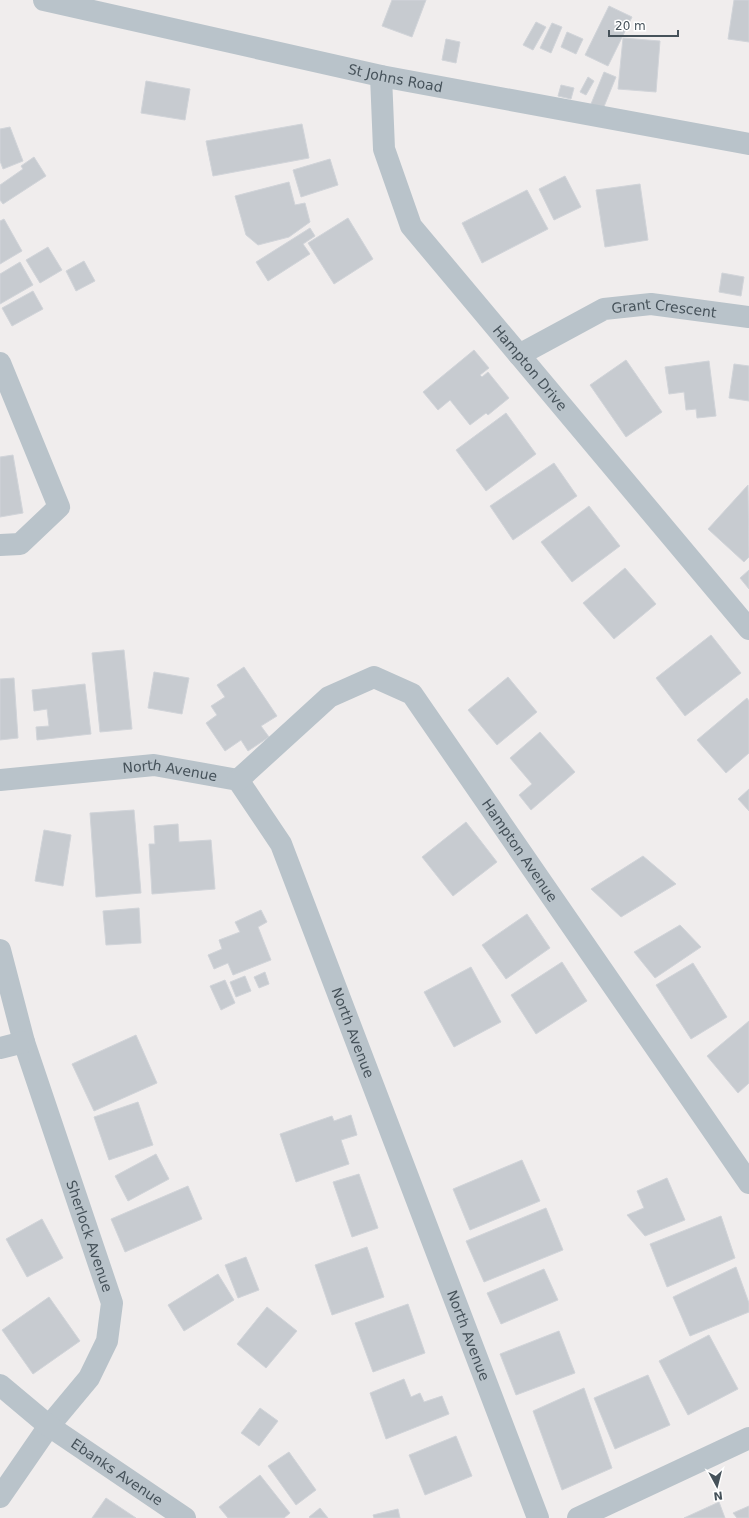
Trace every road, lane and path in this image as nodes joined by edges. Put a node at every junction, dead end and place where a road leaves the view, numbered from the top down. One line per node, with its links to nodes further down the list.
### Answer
1 (44, 0): 2 (street, St Johns Road)
2 (381, 76): 3 (street, St Johns Road); 5 (street, Hampton Drive)
3 (749, 144)
4 (749, 317): 5 (street, Grant Crescent)
5 (519, 355): 8 (street, Hampton Drive)
6 (0, 363): 7 (street)
7 (0, 545)
8 (749, 630)
9 (0, 780): 10 (street, North Avenue)
10 (238, 780): 14 (street, Hampton Avenue); 20 (street, North Avenue)
11 (0, 950): 12 (street, Sherlock Avenue)
12 (24, 1042): 13 (street); 16 (street, Sherlock Avenue)
13 (0, 1048)
14 (749, 1184)
15 (0, 1385): 16 (street, Ebanks Avenue)
16 (49, 1426): 18 (street, Sherlock Avenue); 19 (street, Ebanks Avenue)
17 (749, 1438): 21 (street)
18 (0, 1497)
19 (184, 1518)
20 (538, 1518)
21 (578, 1518)

